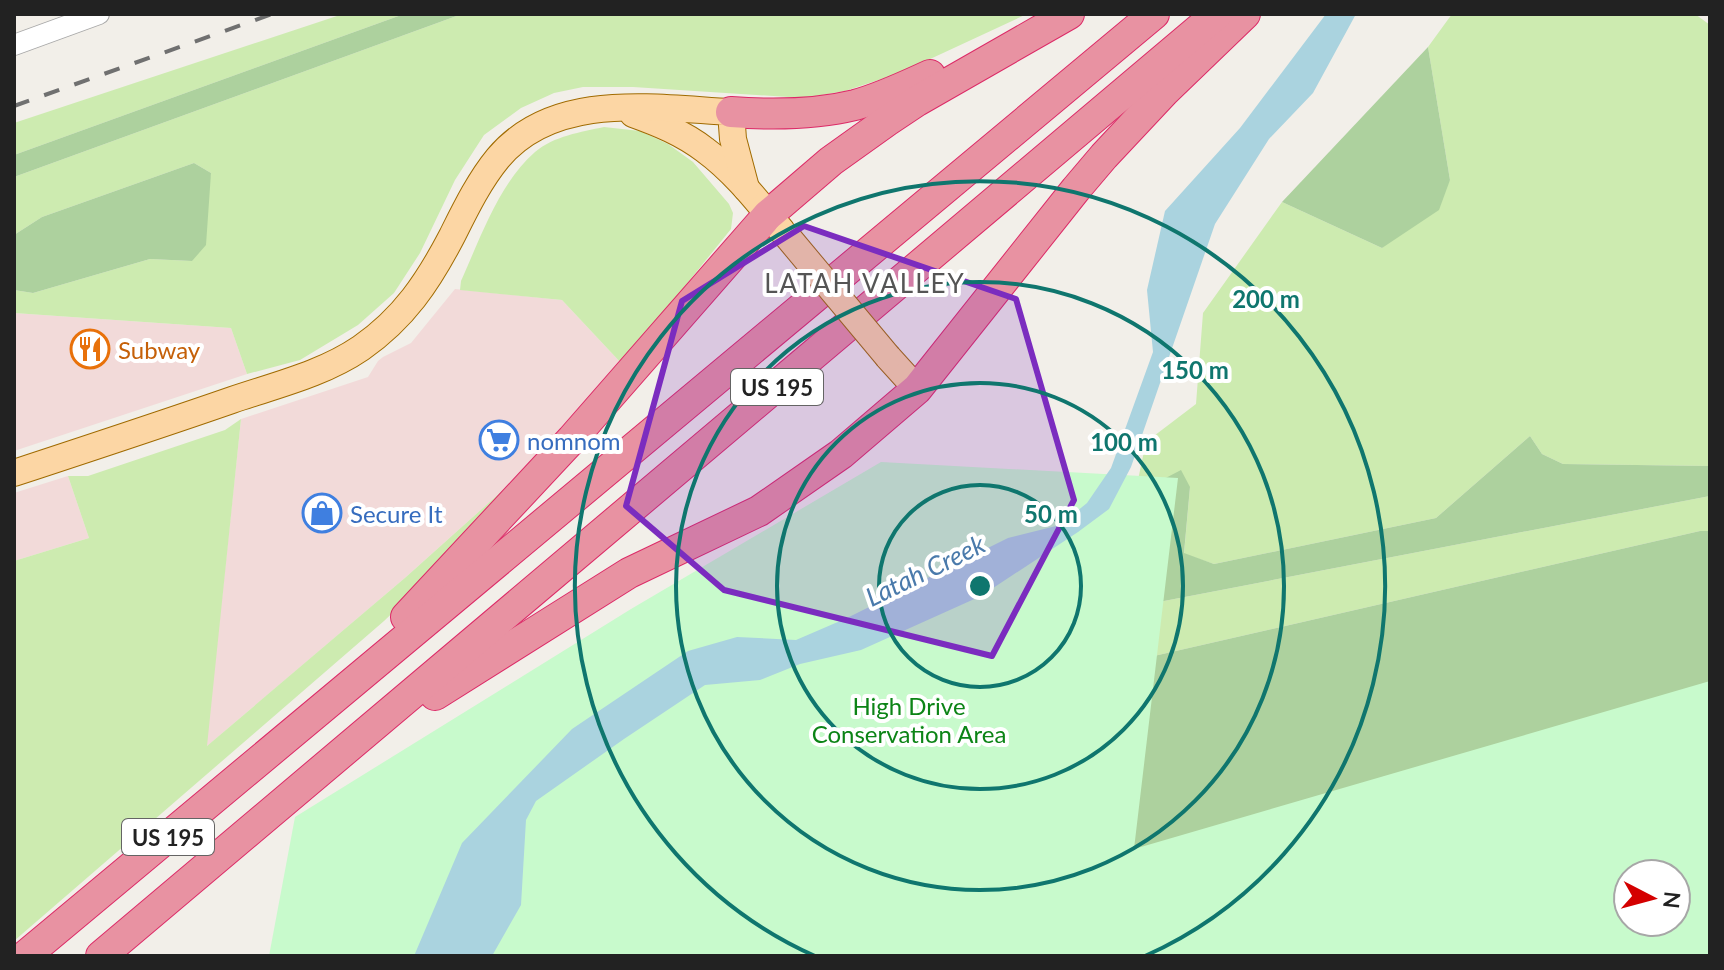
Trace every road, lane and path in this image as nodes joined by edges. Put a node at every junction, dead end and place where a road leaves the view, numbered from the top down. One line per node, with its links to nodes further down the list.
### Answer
1 (99, 14): 6 (street)
2 (1068, 14): 8 (highway); 10 (highway)
3 (1154, 14): 13 (highway, US 195)
4 (1217, 14): 14 (highway, US 195)
5 (1245, 14): 11 (highway)
6 (14, 45)
7 (617, 109): 8 (main road); 9 (main road); 12 (main road)
8 (731, 112): 9 (main road)
9 (746, 188): 10 (main road)
10 (777, 226): 11 (main road, bridge); 13 (highway)
11 (917, 389): 14 (highway)
12 (14, 473)
13 (312, 718): 15 (highway, US 195)
14 (336, 759): 16 (highway, US 195)
15 (25, 956)
16 (101, 956)

